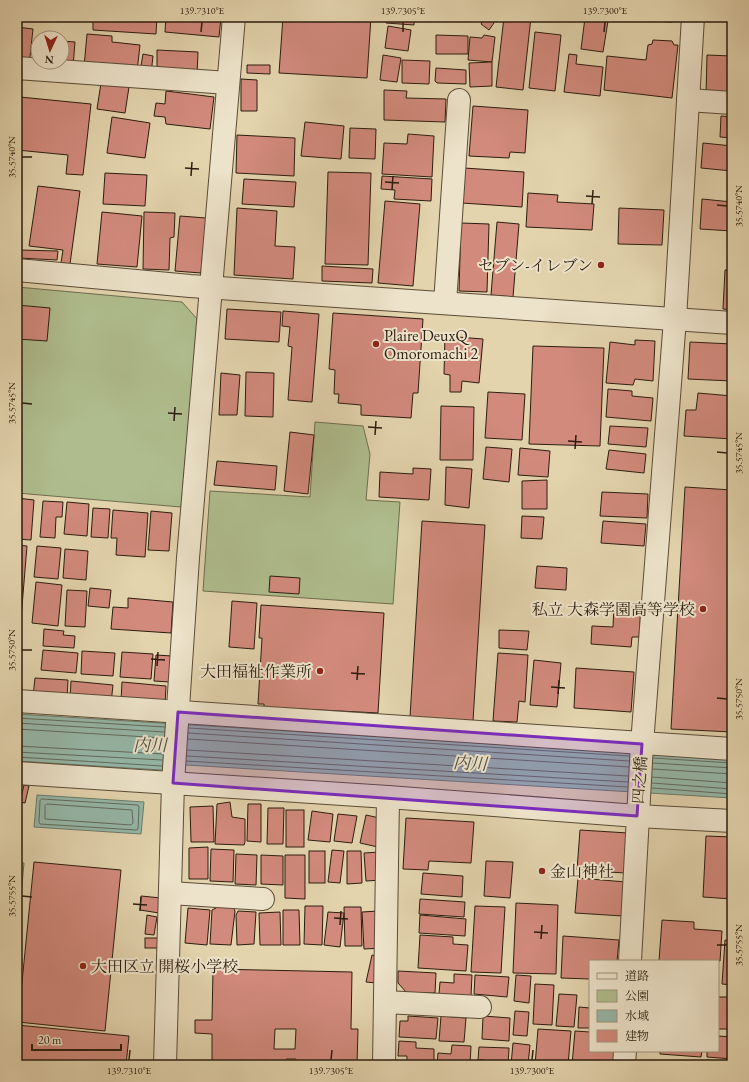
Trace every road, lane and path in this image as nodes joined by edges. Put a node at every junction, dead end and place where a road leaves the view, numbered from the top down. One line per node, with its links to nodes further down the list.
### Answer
1 (234, 17): 4 (street)
2 (693, 17): 6 (street, 四之橋)
3 (17, 68): 4 (street)
4 (228, 82): 9 (street)
5 (459, 100): 10 (street)
6 (688, 100): 7 (street); 11 (street, 四之橋)
7 (732, 103)
8 (17, 270): 9 (street)
9 (211, 287): 10 (street); 14 (street)
10 (445, 303): 11 (street)
11 (675, 319): 12 (street); 15 (street, 四之橋)
12 (732, 322)
13 (17, 701): 14 (street)
14 (178, 712): 15 (street); 18 (street)
15 (642, 744): 16 (street); 20 (street, 四之橋)
16 (732, 749)
17 (17, 773): 18 (street)
18 (173, 783): 19 (street); 22 (street)
19 (388, 797): 20 (street); 25 (street)
20 (637, 816): 21 (street); 24 (street, 四之橋)
21 (732, 821)
22 (170, 893): 23 (street); 28 (street)
23 (263, 899)
24 (630, 960)
25 (385, 1002): 26 (street); 29 (street)
26 (480, 1008)
27 (625, 1052): 30 (street)
28 (165, 1065)
29 (384, 1065)
30 (624, 1065)

